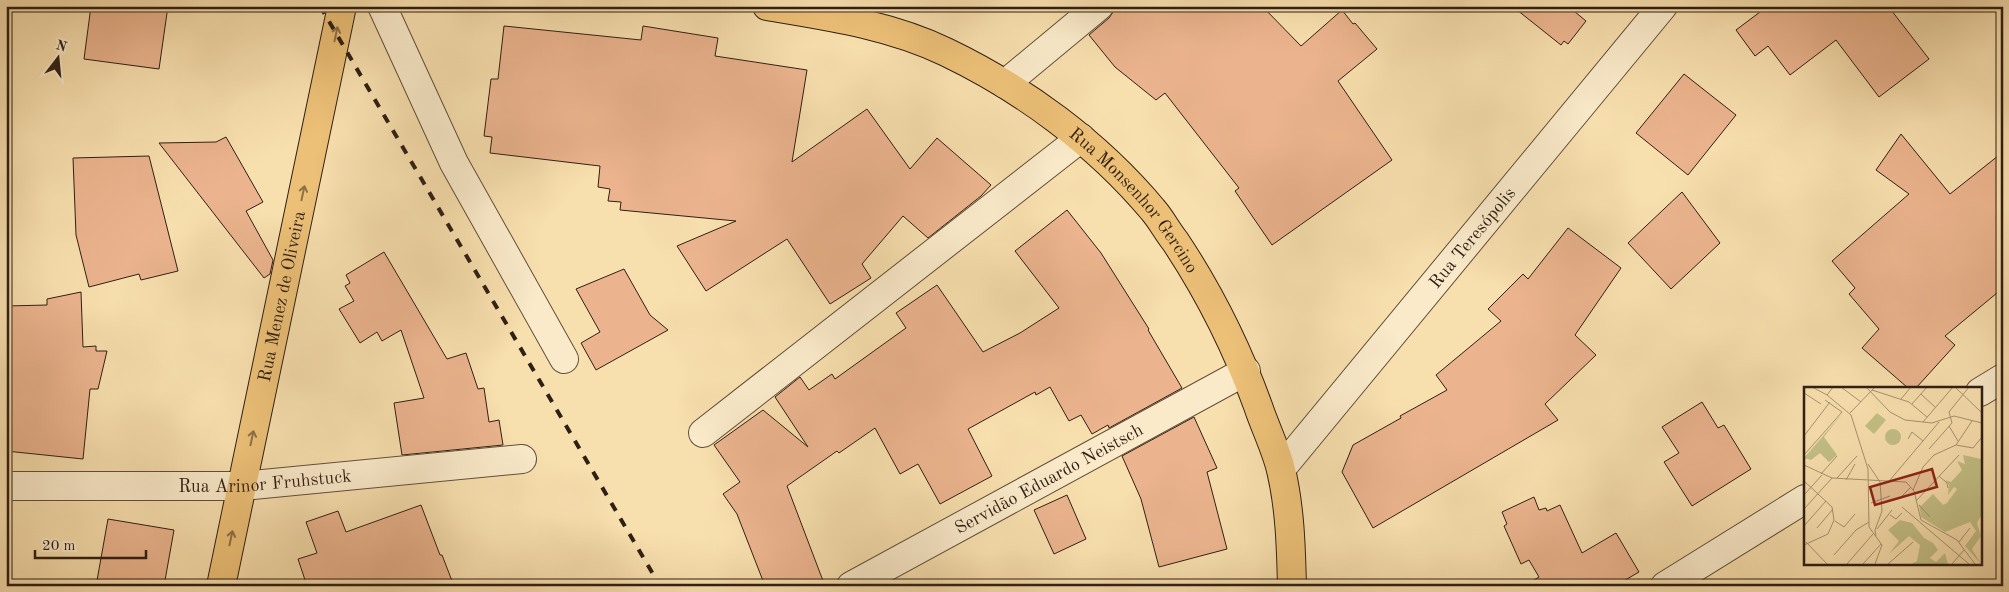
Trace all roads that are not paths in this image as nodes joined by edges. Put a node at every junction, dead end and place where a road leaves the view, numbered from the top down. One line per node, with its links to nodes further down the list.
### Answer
1 (342, 6): 16 (main road, Rua Menez de Oliveira, one-way to 1)
2 (382, 6): 8 (street)
3 (767, 6): 6 (main road, Rua Monsenhor Gercino)
4 (1098, 6): 6 (street)
5 (1663, 6): 14 (street, Rua Teresópolis)
6 (1005, 84): 7 (main road, Rua Monsenhor Gercino)
7 (1081, 138): 9 (main road, Rua Monsenhor Gercino); 12 (street)
8 (564, 358)
9 (1246, 371): 14 (main road, Rua Monsenhor Gercino); 19 (street, Servidão Eduardo Neistsch)
10 (2003, 378): 11 (street)
11 (1982, 391)
12 (703, 433)
13 (522, 459): 16 (street, Rua Arinor Fruhstuck)
14 (1281, 469): 20 (main road, Rua Monsenhor Gercino)
15 (6, 486): 16 (street, Rua Arinor Fruhstuck)
16 (242, 486): 18 (main road, Rua Menez de Oliveira, one-way to 16)
17 (1804, 500): 21 (street)
18 (221, 586)
19 (851, 586)
20 (1292, 586)
21 (1664, 586)

